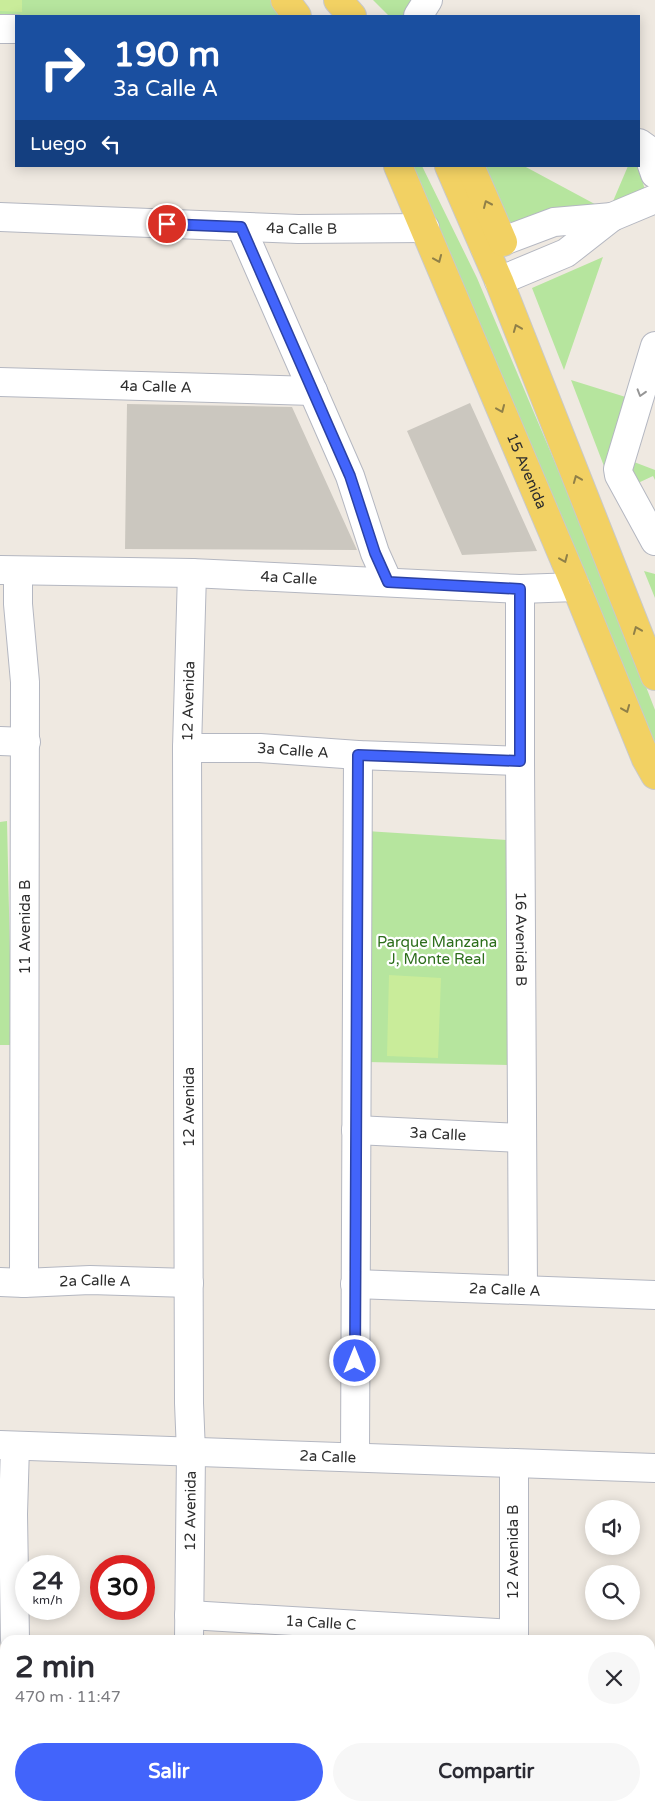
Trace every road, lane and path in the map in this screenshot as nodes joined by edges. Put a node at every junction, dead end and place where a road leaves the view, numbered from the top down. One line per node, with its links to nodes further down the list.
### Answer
1 (285, 0): 4 (main road)
2 (338, 0): 5 (main road)
3 (428, 0): 6 (street)
4 (296, 15)
5 (351, 15)
6 (419, 15)
7 (0, 29): 8 (street)
8 (15, 29)
9 (640, 144): 13 (street)
10 (398, 167): 18 (main road, 15 Avenida)
11 (450, 167): 19 (main road)
12 (470, 167): 19 (main road, one-way to 12)
13 (655, 174)
14 (655, 199): 16 (street)
15 (0, 216): 17 (street, 4a Calle B)
16 (612, 217): 19 (street); 20 (street)
17 (241, 227): 18 (street, 4a Calle B); 23 (street)
18 (425, 228): 28 (main road, 15 Avenida, one-way to 28)
19 (494, 245): 20 (main road)
20 (507, 278): 30 (main road, one-way to 20)
21 (655, 346): 24 (street, one-way to 24)
22 (0, 382): 23 (street, 4a Calle A)
23 (313, 391): 27 (street)
24 (655, 541)
25 (9, 570): 26 (street, 4a Calle); 31 (street, 11 Avenida B)
26 (192, 573): 27 (street, 4a Calle); 32 (street, 12 Avenida)
27 (388, 582): 29 (street, 4a Calle)
28 (576, 587): 29 (street, 4a Calle); 35 (main road, 15 Avenida, one-way to 35)
29 (520, 589): 34 (street, 16 Avenida B)
30 (655, 676)
31 (13, 741): 36 (street, 11 Avenida B)
32 (187, 748): 33 (street, 3a Calle A); 40 (street, 12 Avenida)
33 (358, 755): 34 (street, 3a Calle A); 37 (street)
34 (520, 761): 38 (street, 16 Avenida B)
35 (655, 775)
36 (12, 1120): 39 (street, 11 Avenida B)
37 (356, 1130): 38 (street, 3a Calle); 41 (street)
38 (522, 1138): 42 (street, 16 Avenida B)
39 (12, 1283): 40 (street, 2a Calle A)
40 (189, 1283): 45 (street, 12 Avenida)
41 (356, 1284): 42 (street, 2a Calle A); 46 (street)
42 (523, 1290): 43 (street, 2a Calle A)
43 (655, 1295)
44 (7, 1446): 45 (street, 2a Calle); 49 (street)
45 (192, 1452): 46 (street, 2a Calle); 50 (street, 12 Avenida)
46 (354, 1457): 47 (street, 2a Calle)
47 (514, 1463): 48 (street, 2a Calle); 53 (street, 12 Avenida B)
48 (655, 1468)
49 (10, 1626)
50 (189, 1628): 51 (street, 1a Calle C)
51 (361, 1632): 52 (street, 1a Calle C)
52 (453, 1635)
53 (514, 1635)

